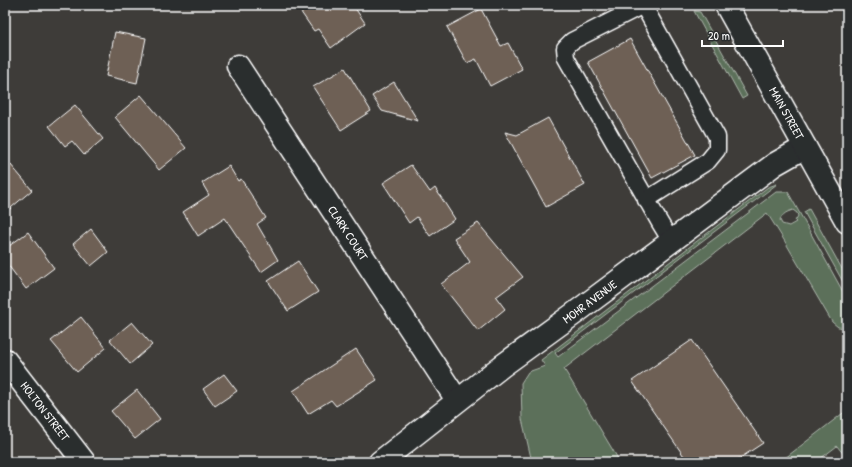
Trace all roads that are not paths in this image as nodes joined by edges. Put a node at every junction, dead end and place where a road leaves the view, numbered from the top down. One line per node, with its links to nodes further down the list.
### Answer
1 (643, 5): 5 (lane); 5 (lane)
2 (726, 5): 4 (street, MAIN STREET)
3 (238, 66): 9 (street, CLARK COURT)
4 (805, 148): 6 (street, MAIN STREET); 7 (street, MOHR AVENUE)
5 (646, 200): 7 (lane)
6 (847, 222)
7 (671, 241): 9 (street, MOHR AVENUE)
8 (5, 360): 10 (street, HOLTON STREET)
9 (457, 400): 11 (street, MOHR AVENUE)
10 (84, 462)
11 (380, 462)

